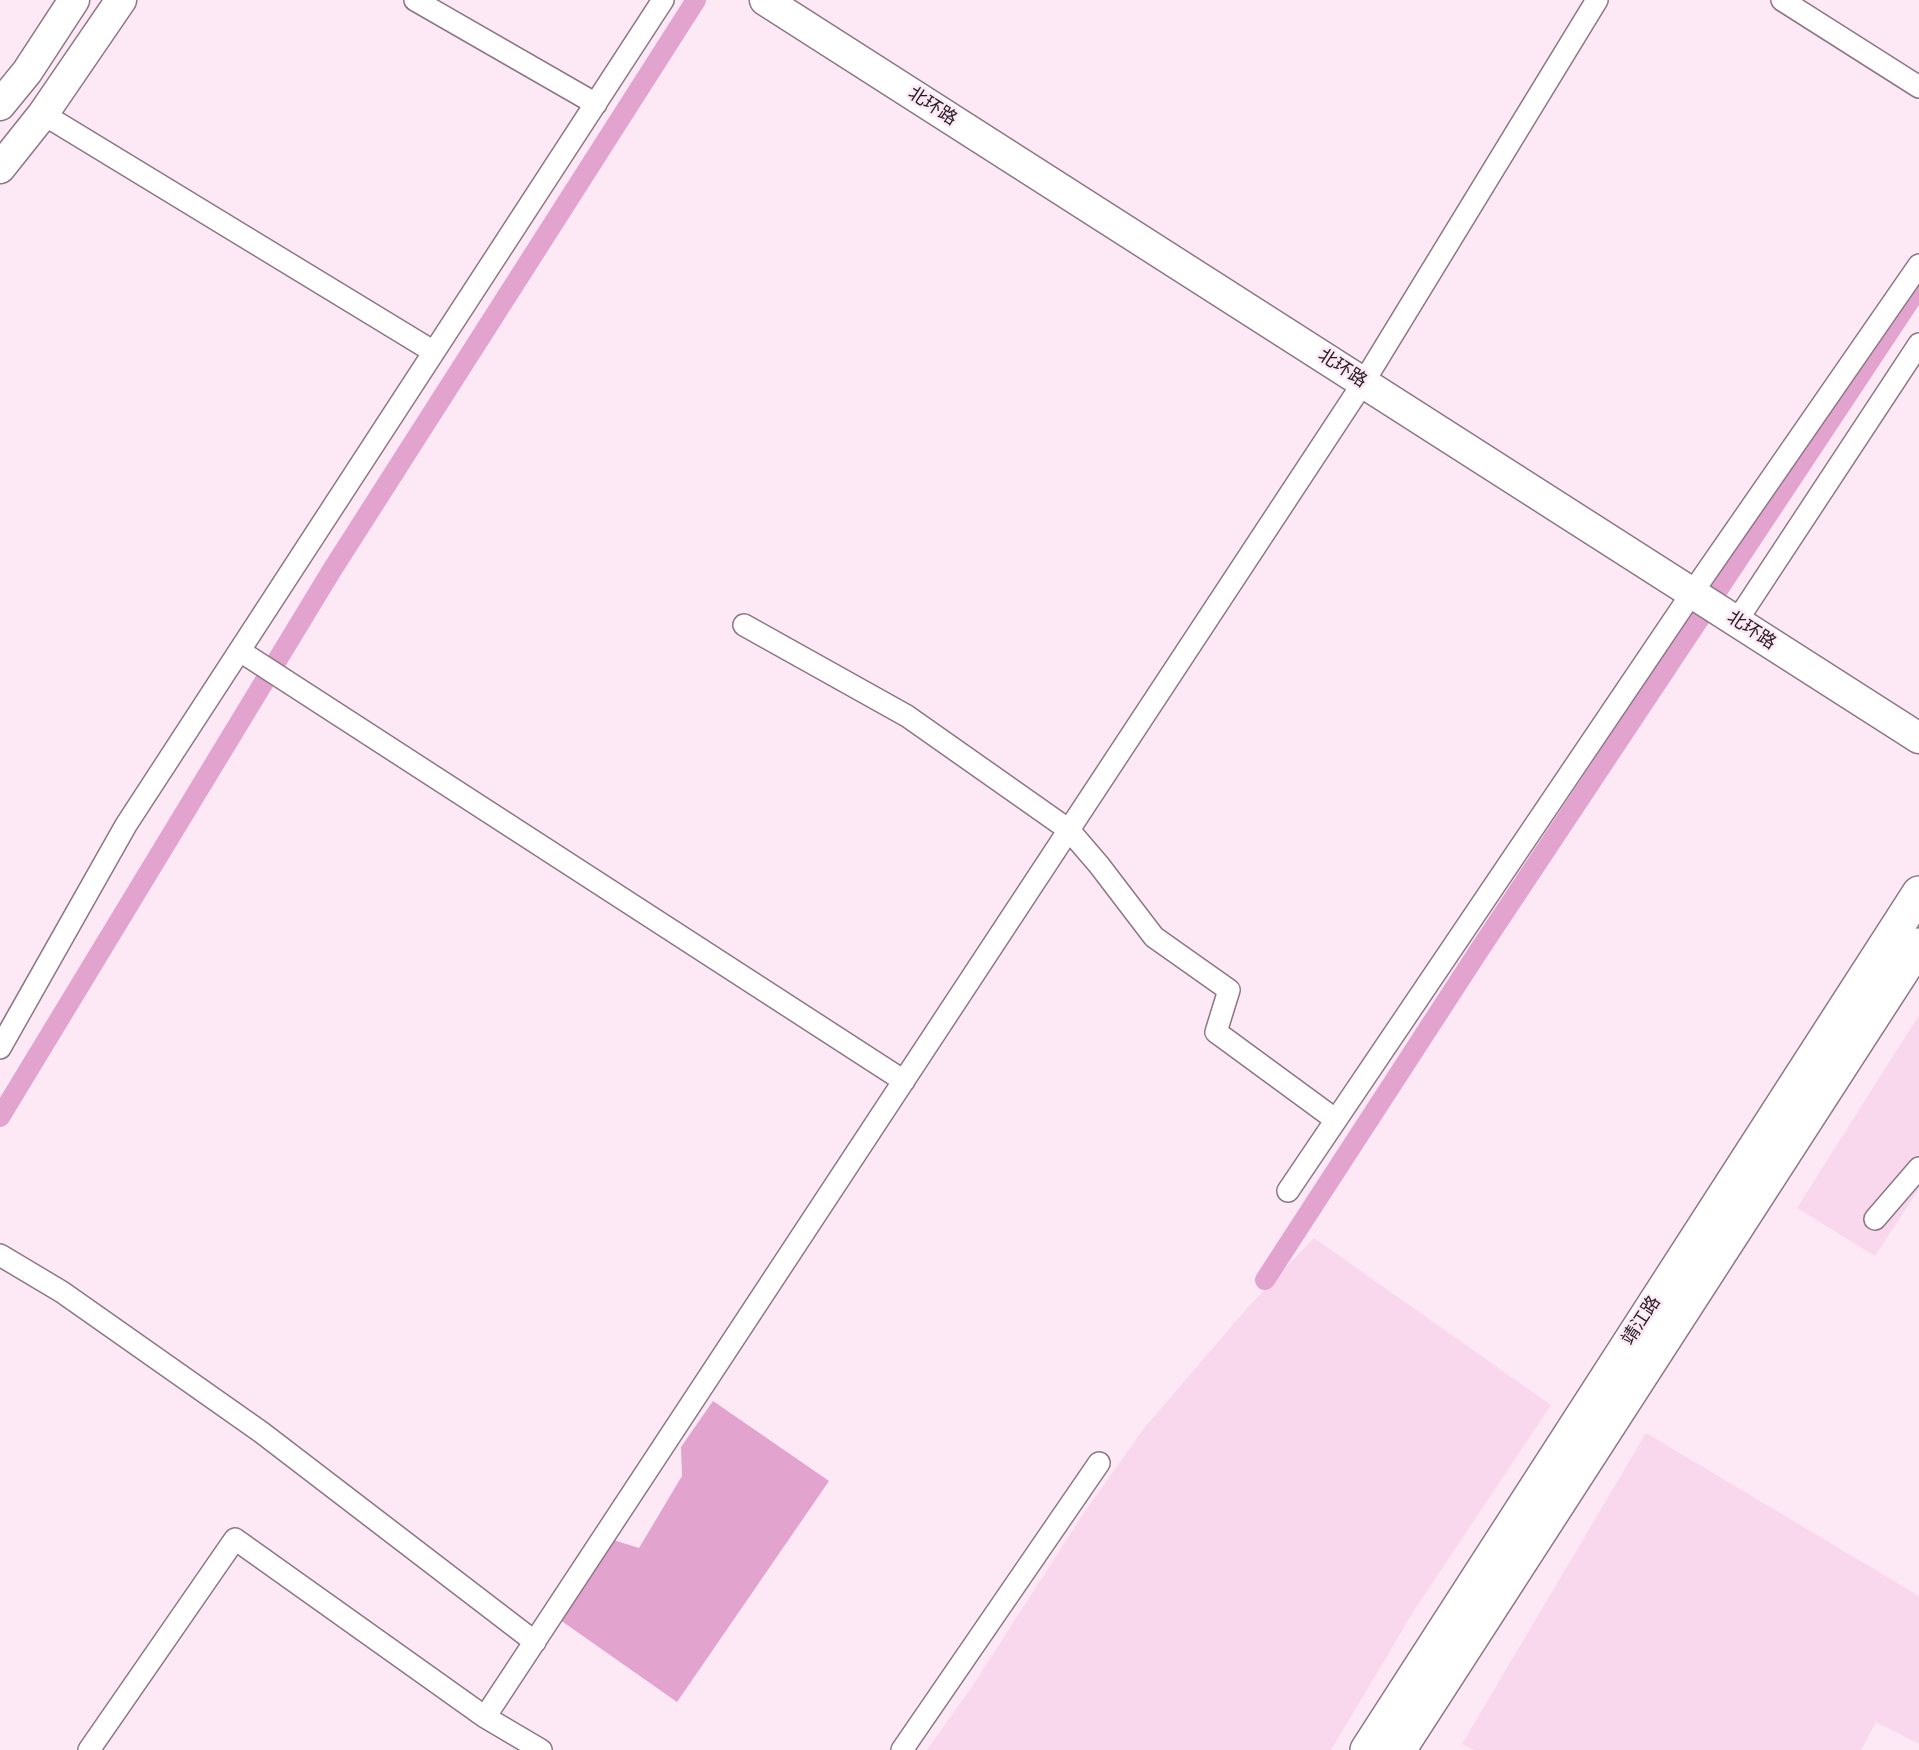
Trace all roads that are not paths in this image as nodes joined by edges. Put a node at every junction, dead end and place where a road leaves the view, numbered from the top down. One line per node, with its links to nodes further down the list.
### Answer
1 (74, 0): 10 (main road)
2 (121, 0): 11 (main road)
3 (415, 0): 9 (street)
4 (663, 0): 9 (street)
5 (765, 0): 16 (main road, 北环路)
6 (1597, 0): 16 (street)
7 (1782, 0): 8 (street)
8 (1919, 87)
9 (596, 104): 15 (street)
10 (0, 105)
11 (43, 114): 12 (main road); 15 (street)
12 (0, 168)
13 (1919, 265): 17 (street)
14 (1919, 344): 18 (street)
15 (434, 352): 20 (street)
16 (1363, 383): 17 (main road, 北环路); 22 (street)
17 (1692, 593): 18 (main road, 北环路); 27 (street)
18 (1736, 622): 21 (main road, 北环路)
19 (744, 625): 22 (street)
20 (240, 651): 25 (street); 26 (street)
21 (1919, 738)
22 (1069, 830): 26 (street); 27 (street)
23 (1919, 893): 38 (main road, 靖江路)
24 (1919, 945): 39 (main road, 靖江路)
25 (0, 1048)
26 (904, 1081): 33 (street)
27 (1336, 1120): 29 (street)
28 (1919, 1168): 30 (street)
29 (1288, 1191)
30 (1875, 1220)
31 (0, 1255): 33 (street)
32 (1099, 1463): 37 (street)
33 (535, 1642): 34 (street)
34 (485, 1717): 35 (street); 36 (street)
35 (89, 1750)
36 (541, 1750)
37 (902, 1750)
38 (1366, 1750)
39 (1399, 1750)

